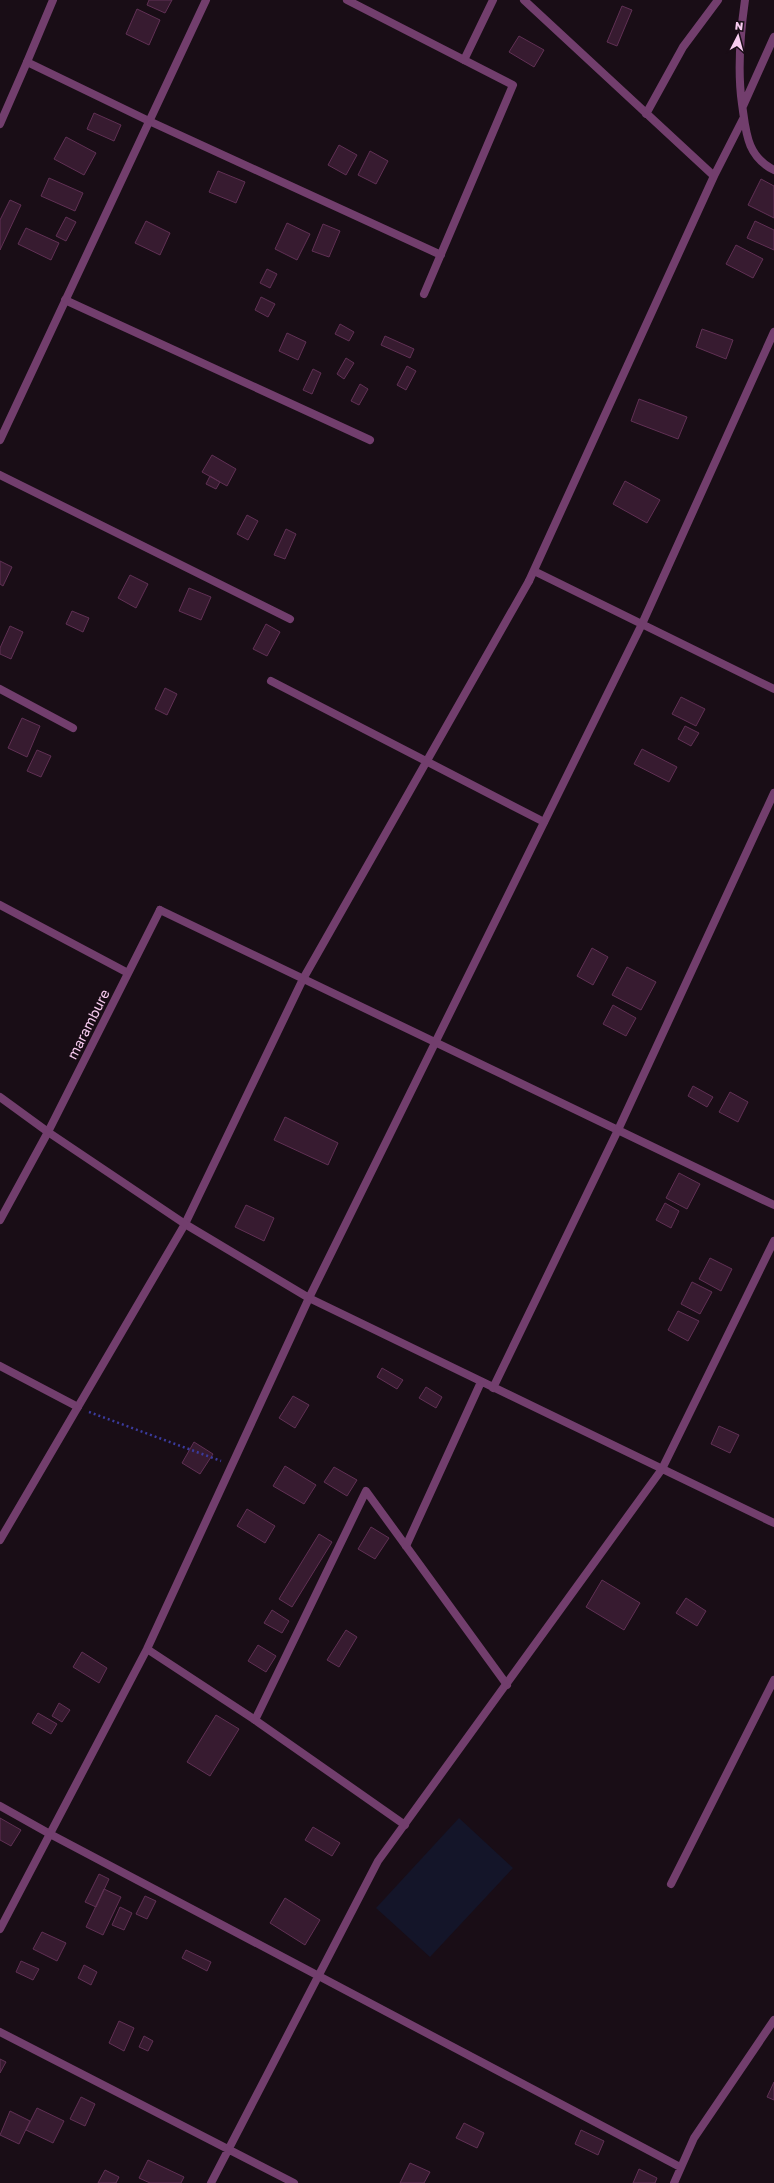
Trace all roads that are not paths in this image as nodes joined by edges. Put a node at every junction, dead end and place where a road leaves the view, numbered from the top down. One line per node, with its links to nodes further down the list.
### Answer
1 (53, 0): 10 (street)
2 (206, 0): 14 (street)
3 (347, 0): 9 (street)
4 (493, 0): 9 (street)
5 (524, 0): 12 (street)
6 (718, 0): 12 (street)
7 (744, 0): 11 (street)
8 (774, 37): 11 (street)
9 (464, 60): 18 (street)
10 (27, 62): 14 (street); 15 (street)
11 (743, 106): 13 (street)
12 (646, 114): 17 (street)
13 (743, 119): 16 (street); 17 (street)
14 (149, 121): 18 (street); 20 (street)
15 (0, 124)
16 (774, 170)
17 (714, 176): 25 (street)
18 (440, 254): 19 (street)
19 (424, 294)
20 (65, 300): 22 (street); 23 (street)
21 (774, 332): 27 (street)
22 (0, 440)
23 (370, 440)
24 (0, 475): 26 (street)
25 (534, 571): 27 (street); 32 (street)
26 (290, 619)
27 (642, 624): 29 (street); 34 (street)
28 (271, 681): 32 (street)
29 (774, 688)
30 (0, 689): 31 (street)
31 (73, 728)
32 (427, 762): 34 (street); 37 (street)
33 (774, 793): 40 (street)
34 (544, 822): 38 (street)
35 (0, 905): 36 (street)
36 (128, 973): 37 (street); 41 (street)
37 (303, 979): 38 (street); 44 (street)
38 (435, 1042): 40 (street); 46 (street)
39 (0, 1097): 41 (street)
40 (618, 1130): 42 (street); 49 (street)
41 (48, 1132): 43 (street); 44 (street)
42 (774, 1205)
43 (0, 1220)
44 (185, 1224): 46 (street); 50 (street)
45 (774, 1241): 51 (street)
46 (309, 1298): 48 (street); 55 (street)
47 (0, 1366): 50 (street)
48 (481, 1382): 49 (street); 54 (street)
49 (493, 1388): 51 (street)
50 (78, 1407): 53 (street)
51 (662, 1470): 52 (street); 57 (street)
52 (774, 1523)
53 (0, 1540)
54 (406, 1546): 57 (street); 58 (street)
55 (147, 1649): 58 (street); 61 (street)
56 (774, 1680): 62 (street)
57 (507, 1685): 60 (street)
58 (255, 1720): 60 (street)
59 (0, 1806): 61 (street)
60 (405, 1825): 64 (street)
61 (50, 1834): 63 (street); 64 (street)
62 (671, 1884)
63 (0, 1929)
64 (319, 1974): 67 (street); 68 (street)
65 (774, 2020): 68 (street)
66 (0, 2032): 67 (street)
67 (228, 2149): 69 (street); 70 (street)
68 (680, 2167): 71 (street)
69 (211, 2183)
70 (294, 2183)
71 (674, 2183)

